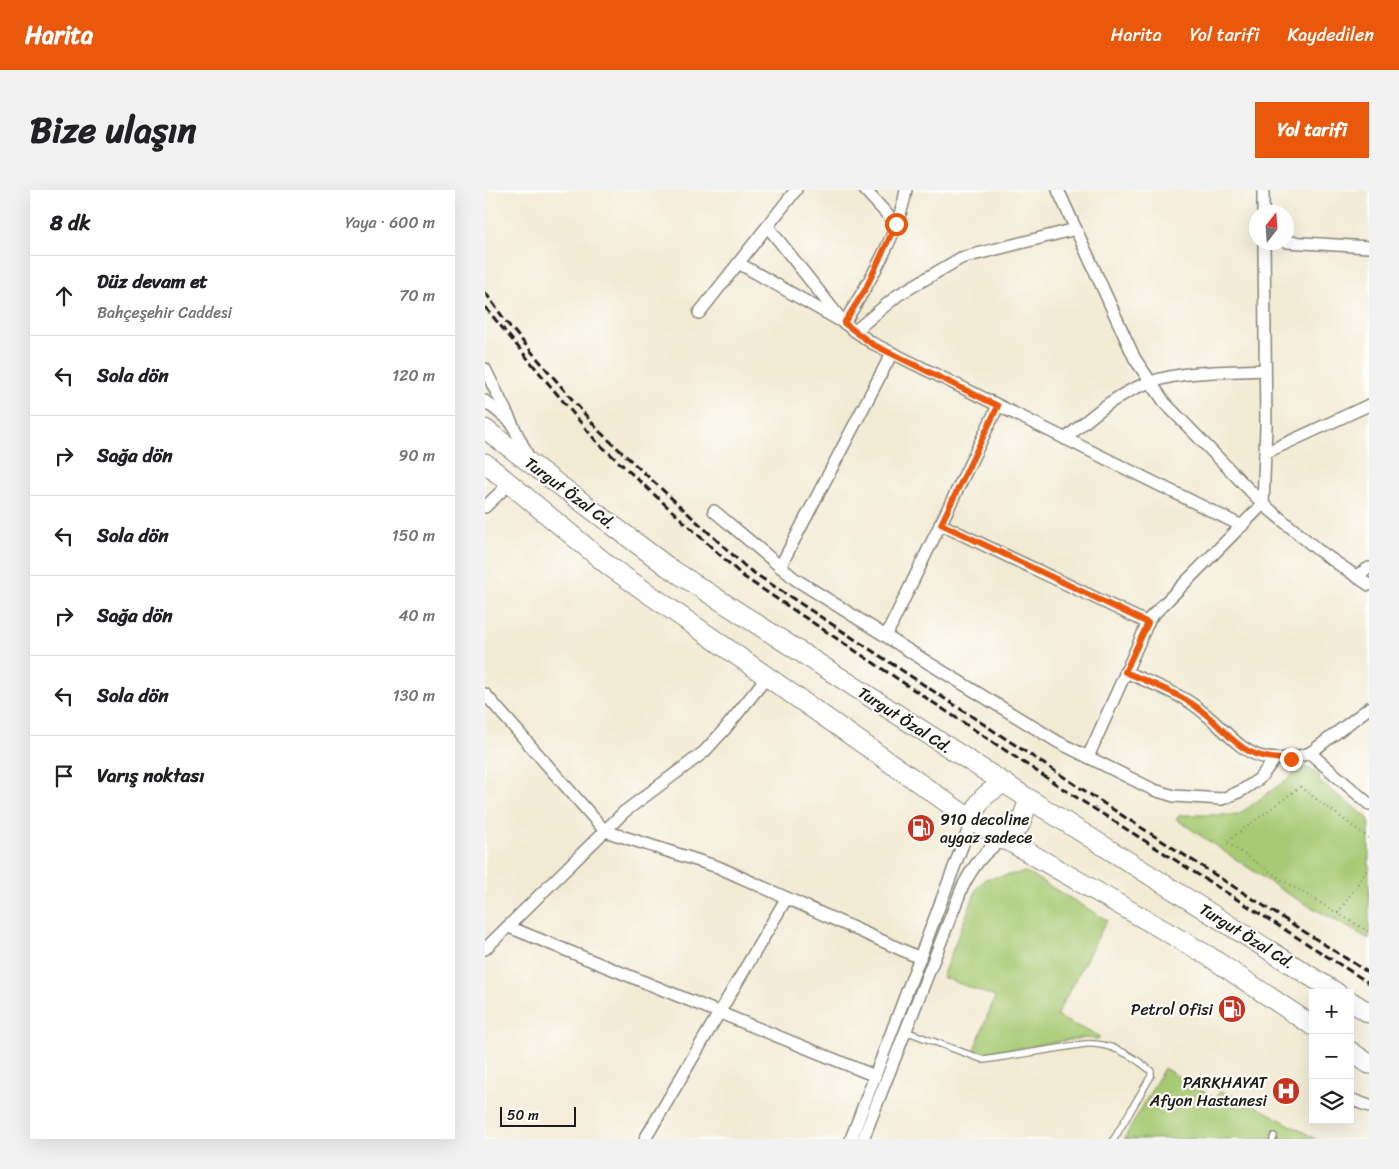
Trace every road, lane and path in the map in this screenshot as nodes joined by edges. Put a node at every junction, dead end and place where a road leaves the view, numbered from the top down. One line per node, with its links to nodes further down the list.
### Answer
1 (796, 190): 8 (street)
2 (865, 190): 7 (street)
3 (906, 190): 7 (street)
4 (1058, 190): 9 (street)
5 (1263, 190): 6 (street)
6 (1263, 205)
7 (896, 224): 15 (street)
8 (768, 227): 13 (street); 15 (street)
9 (1075, 230): 16 (street); 20 (street)
10 (1294, 242): 11 (street)
11 (1369, 247)
12 (1264, 250): 19 (street)
13 (740, 264): 14 (street); 15 (street)
14 (699, 313)
15 (844, 323): 16 (street)
16 (855, 331): 17 (street)
17 (892, 353): 23 (street); 36 (street)
18 (485, 368): 24 (street)
19 (1265, 370): 20 (street); 27 (street)
20 (1151, 382): 26 (street); 31 (street)
21 (485, 401): 24 (street)
22 (1369, 405): 27 (street)
23 (998, 406): 26 (street); 34 (street)
24 (514, 425): 29 (street)
25 (485, 429): 29 (main road, Turgut Özal Cd.)
26 (1065, 439): 35 (street)
27 (1265, 453): 31 (street)
28 (485, 463): 30 (main road, Turgut Özal Cd.)
29 (531, 464): 49 (main road, Turgut Özal Cd.)
30 (510, 483): 32 (street); 43 (main road, Turgut Özal Cd.)
31 (1263, 504): 35 (street); 38 (street)
32 (485, 507)
33 (714, 510): 36 (street)
34 (941, 524): 40 (street); 41 (street)
35 (1242, 526): 40 (street)
36 (780, 567): 41 (street)
37 (1369, 568): 38 (street)
38 (1356, 576): 39 (street)
39 (1369, 585)
40 (1148, 623): 42 (street)
41 (886, 636): 47 (street)
42 (1125, 672): 47 (street); 48 (street)
43 (767, 677): 52 (main road, Turgut Özal Cd.); 53 (street)
44 (485, 694): 53 (street)
45 (1369, 708): 46 (street)
46 (1310, 753): 48 (street); 51 (street)
47 (1088, 757): 48 (street)
48 (1275, 759)
49 (1004, 784): 50 (main road, Turgut Özal Cd.); 52 (main road)
50 (1029, 799): 55 (main road); 63 (main road, Turgut Özal Cd.)
51 (1369, 804)
52 (971, 820): 55 (main road, Turgut Özal Cd.); 62 (street)
53 (605, 831): 57 (street); 59 (street)
54 (1369, 838): 58 (path)
55 (1004, 840): 67 (main road, Turgut Özal Cd.); 68 (street)
56 (1369, 867): 58 (path)
57 (786, 899): 62 (street); 65 (street)
58 (1338, 913): 60 (path)
59 (509, 927): 61 (street); 65 (street)
60 (1369, 932)
61 (485, 949)
62 (921, 958): 71 (street)
63 (1331, 989)
64 (1354, 1004): 66 (main road)
65 (722, 1012): 71 (street); 74 (street)
66 (1369, 1013)
67 (1309, 1023)
68 (905, 1031): 76 (street); 77 (lane)
69 (1354, 1054): 70 (main road)
70 (1369, 1064)
71 (875, 1076): 75 (street)
72 (1354, 1100): 73 (street)
73 (1369, 1106)
74 (645, 1139)
75 (851, 1139)
76 (863, 1139)
77 (1114, 1139)

